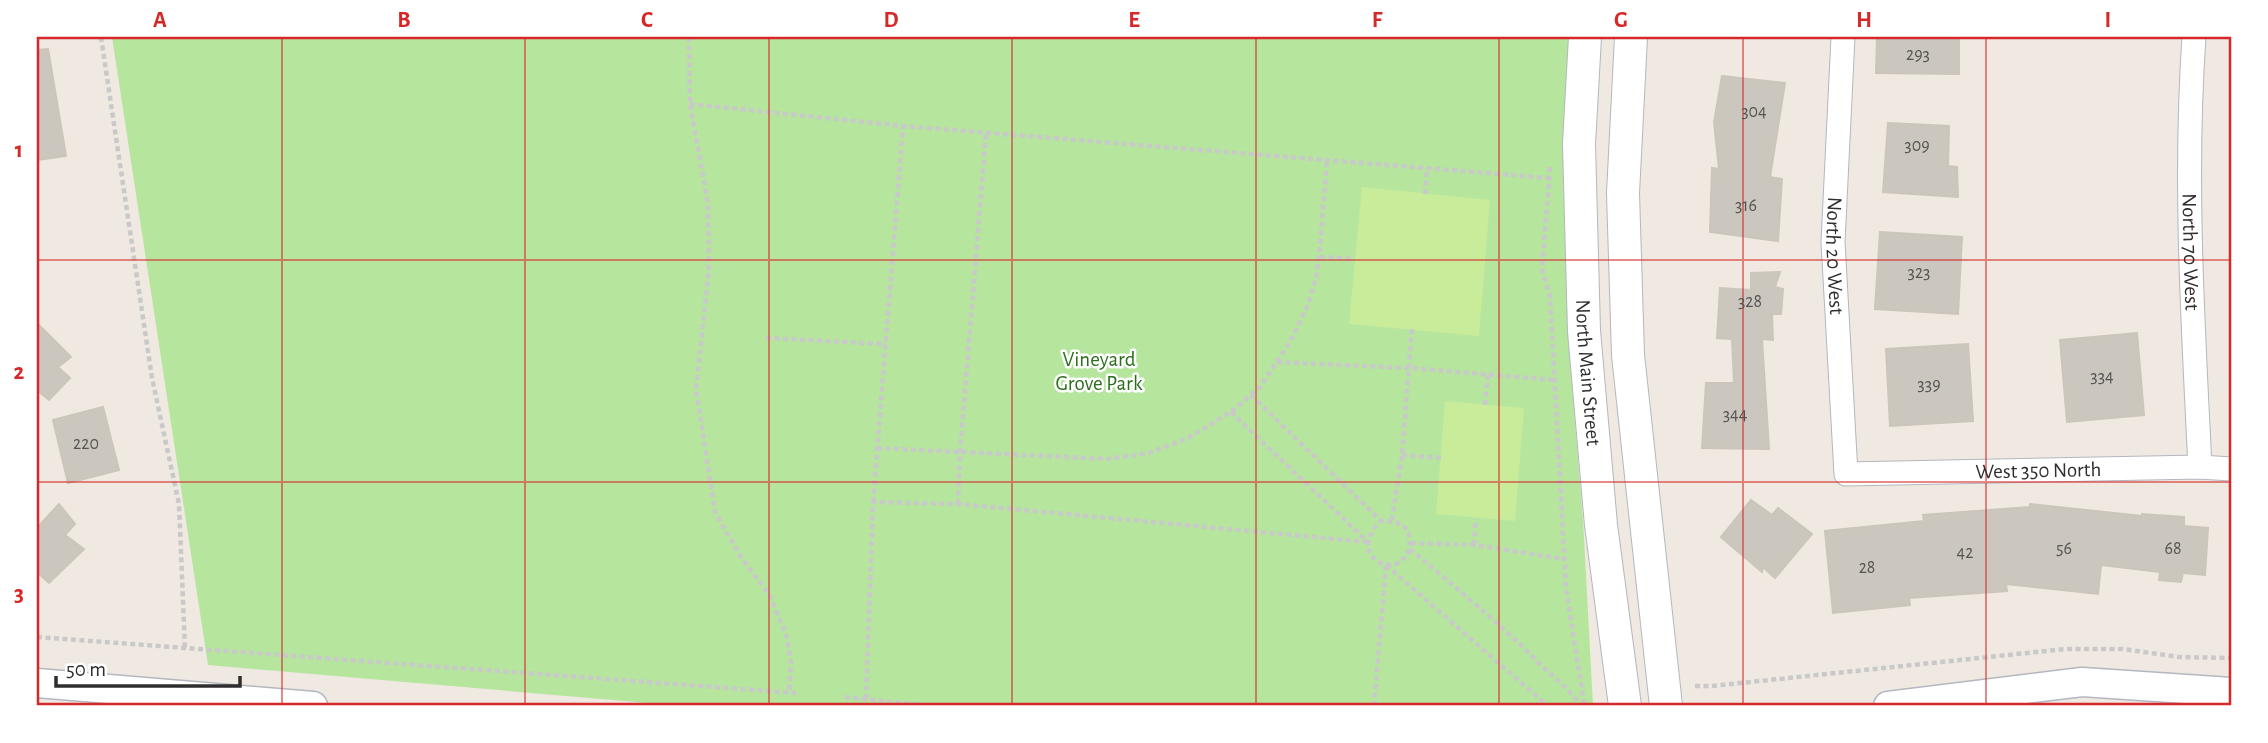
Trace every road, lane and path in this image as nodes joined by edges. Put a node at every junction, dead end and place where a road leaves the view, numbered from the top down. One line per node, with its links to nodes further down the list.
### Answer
1 (101, 37): 44 (path)
2 (689, 37): 7 (path)
3 (1586, 37): 58 (main road, North Main Street)
4 (1630, 37): 59 (main road, North Main Street)
5 (1843, 37): 32 (street, North 20 West)
6 (2194, 37): 30 (street, North 70 West)
7 (690, 104): 8 (path); 48 (path)
8 (903, 127): 9 (path); 18 (path)
9 (986, 133): 10 (path); 27 (path)
10 (1327, 161): 11 (path); 14 (path)
11 (1427, 169): 12 (path); 13 (path)
12 (1549, 178)
13 (1425, 194)
14 (1319, 257): 15 (path); 19 (path)
15 (1354, 259)
16 (1412, 328): 20 (path)
17 (766, 338): 18 (path)
18 (886, 344): 26 (path)
19 (1276, 362): 20 (path); 23 (path)
20 (1409, 369): 21 (path); 28 (path)
21 (1488, 374): 22 (path); 24 (path)
22 (1555, 380)
23 (1251, 395): 25 (path); 37 (path)
24 (1485, 405)
25 (1231, 412): 27 (path); 38 (path)
26 (877, 448): 27 (path); 33 (path)
27 (960, 452): 34 (path)
28 (1402, 455): 29 (path); 36 (path)
29 (1442, 458)
30 (2200, 467): 31 (street, West 350 North); 32 (street, West 350 North)
31 (2231, 468)
32 (1846, 474)
33 (873, 502): 34 (path); 52 (path)
34 (958, 504): 38 (path)
35 (1476, 519): 39 (path)
36 (1392, 520): 37 (path); 40 (path)
37 (1381, 521): 38 (path)
38 (1367, 542): 42 (path)
39 (1474, 545): 40 (path); 41 (path)
40 (1410, 546): 42 (path); 53 (path)
41 (1564, 559)
42 (1386, 565): 56 (path); 57 (path)
43 (37, 637): 44 (path)
44 (185, 649): 48 (path)
45 (2231, 659): 47 (path)
46 (37, 683): 54 (street)
47 (1695, 686)
48 (789, 692): 50 (path)
49 (2231, 692): 60 (street)
50 (796, 693)
51 (845, 697): 52 (path)
52 (866, 699): 55 (path)
53 (1583, 705)
54 (313, 706)
55 (930, 706)
56 (1374, 706)
57 (1548, 706)
58 (1625, 706)
59 (1666, 706)
60 (1888, 706)

